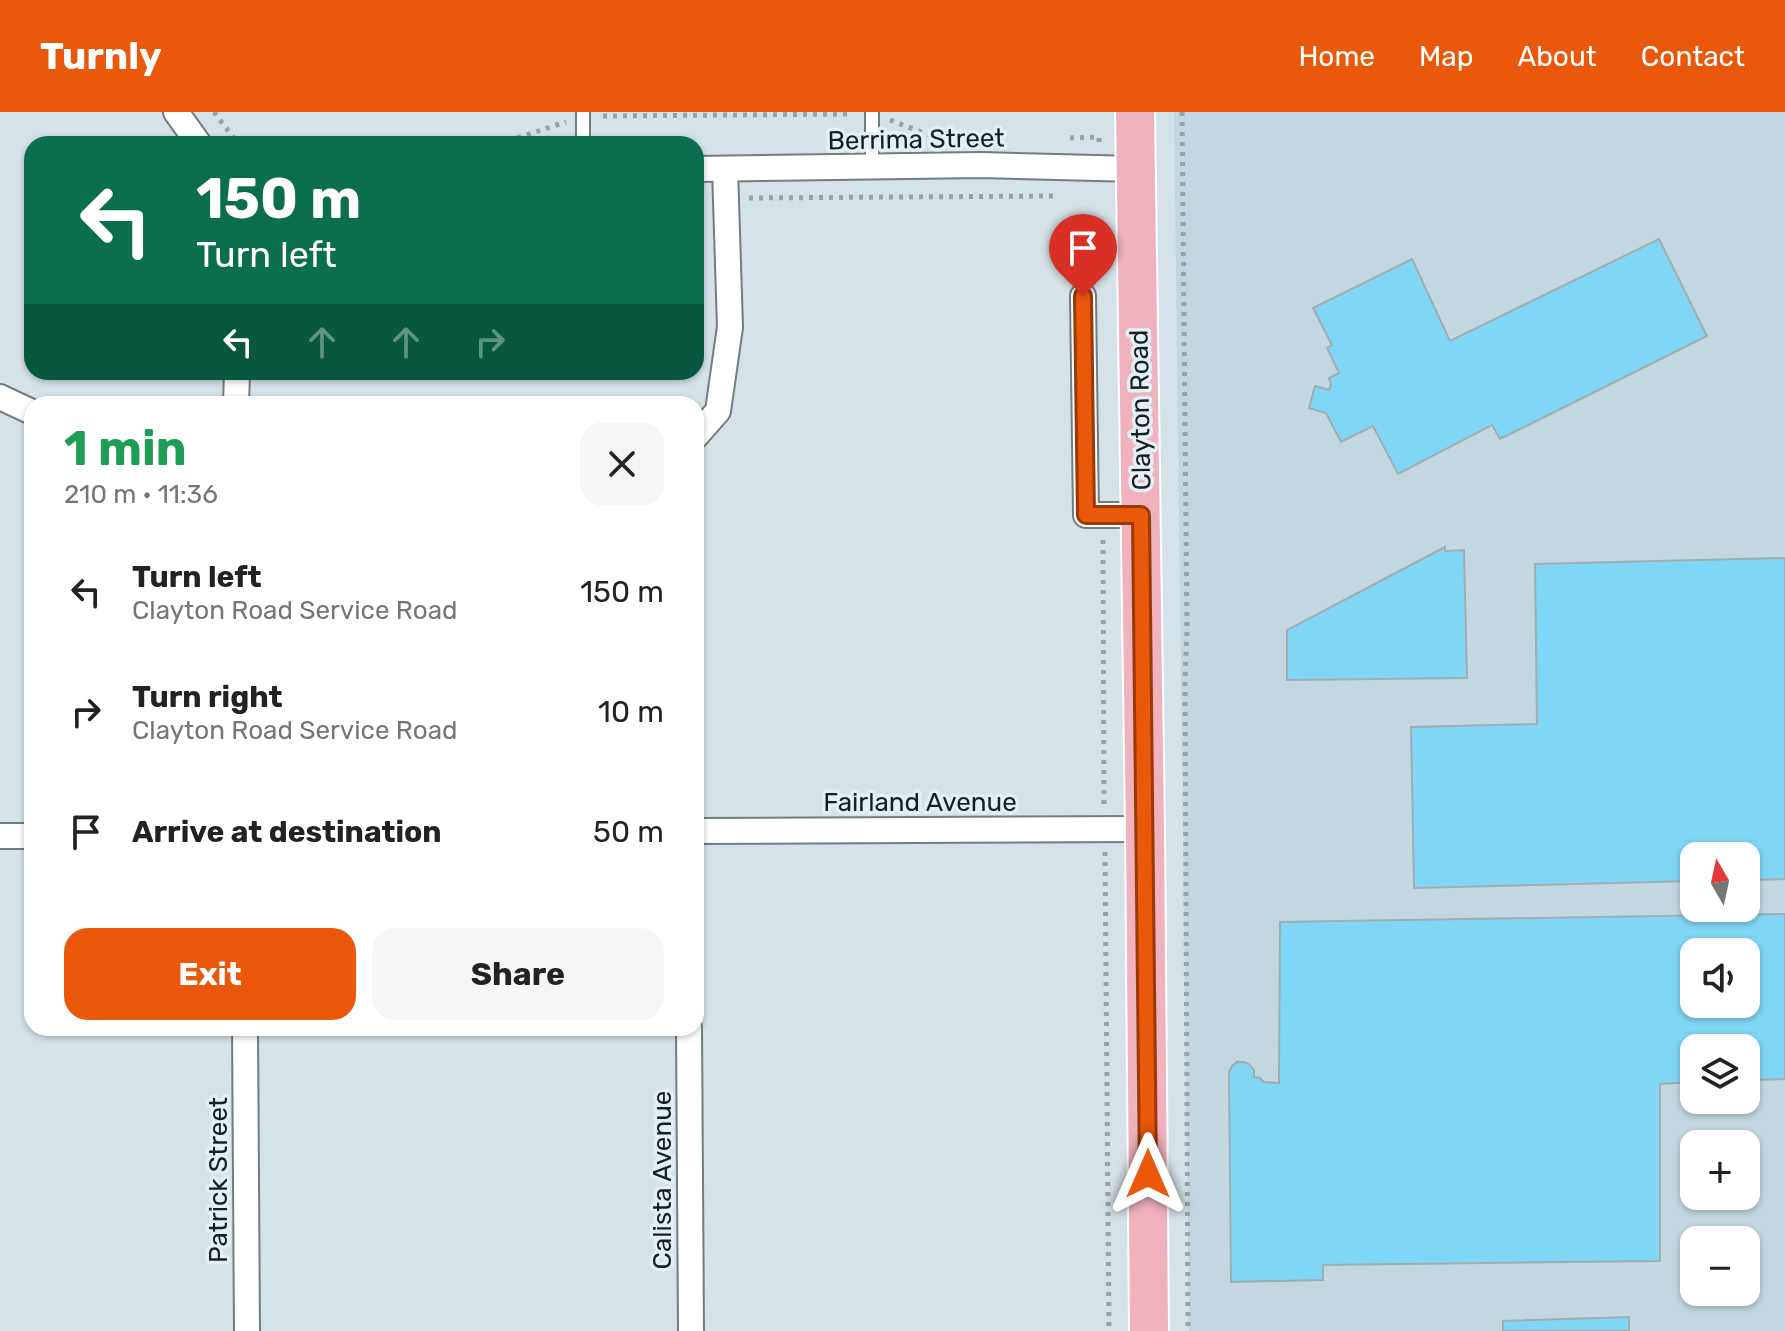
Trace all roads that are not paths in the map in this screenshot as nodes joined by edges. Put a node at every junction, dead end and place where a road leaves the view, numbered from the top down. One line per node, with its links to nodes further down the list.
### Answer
1 (176, 112): 5 (street)
2 (1135, 112): 10 (main road, Clayton Road)
3 (872, 113): 7 (lane)
4 (583, 114): 6 (lane)
5 (193, 136)
6 (583, 136)
7 (872, 167): 9 (street, Berrima Street); 10 (street, Berrima Street)
8 (704, 169): 9 (street, Berrima Street)
9 (725, 169): 14 (street)
10 (1118, 169): 15 (main road, Clayton Road)
11 (1083, 296): 15 (street)
12 (0, 397): 13 (street)
13 (24, 408)
14 (704, 427)
15 (1141, 515): 16 (main road, Clayton Road)
16 (1145, 829): 17 (street, Fairland Avenue); 24 (main road, Clayton Road)
17 (704, 831)
18 (0, 836): 19 (street)
19 (24, 836)
20 (245, 1036): 22 (street, Patrick Street)
21 (689, 1036): 23 (street, Calista Avenue)
22 (247, 1331)
23 (691, 1331)
24 (1149, 1331)

